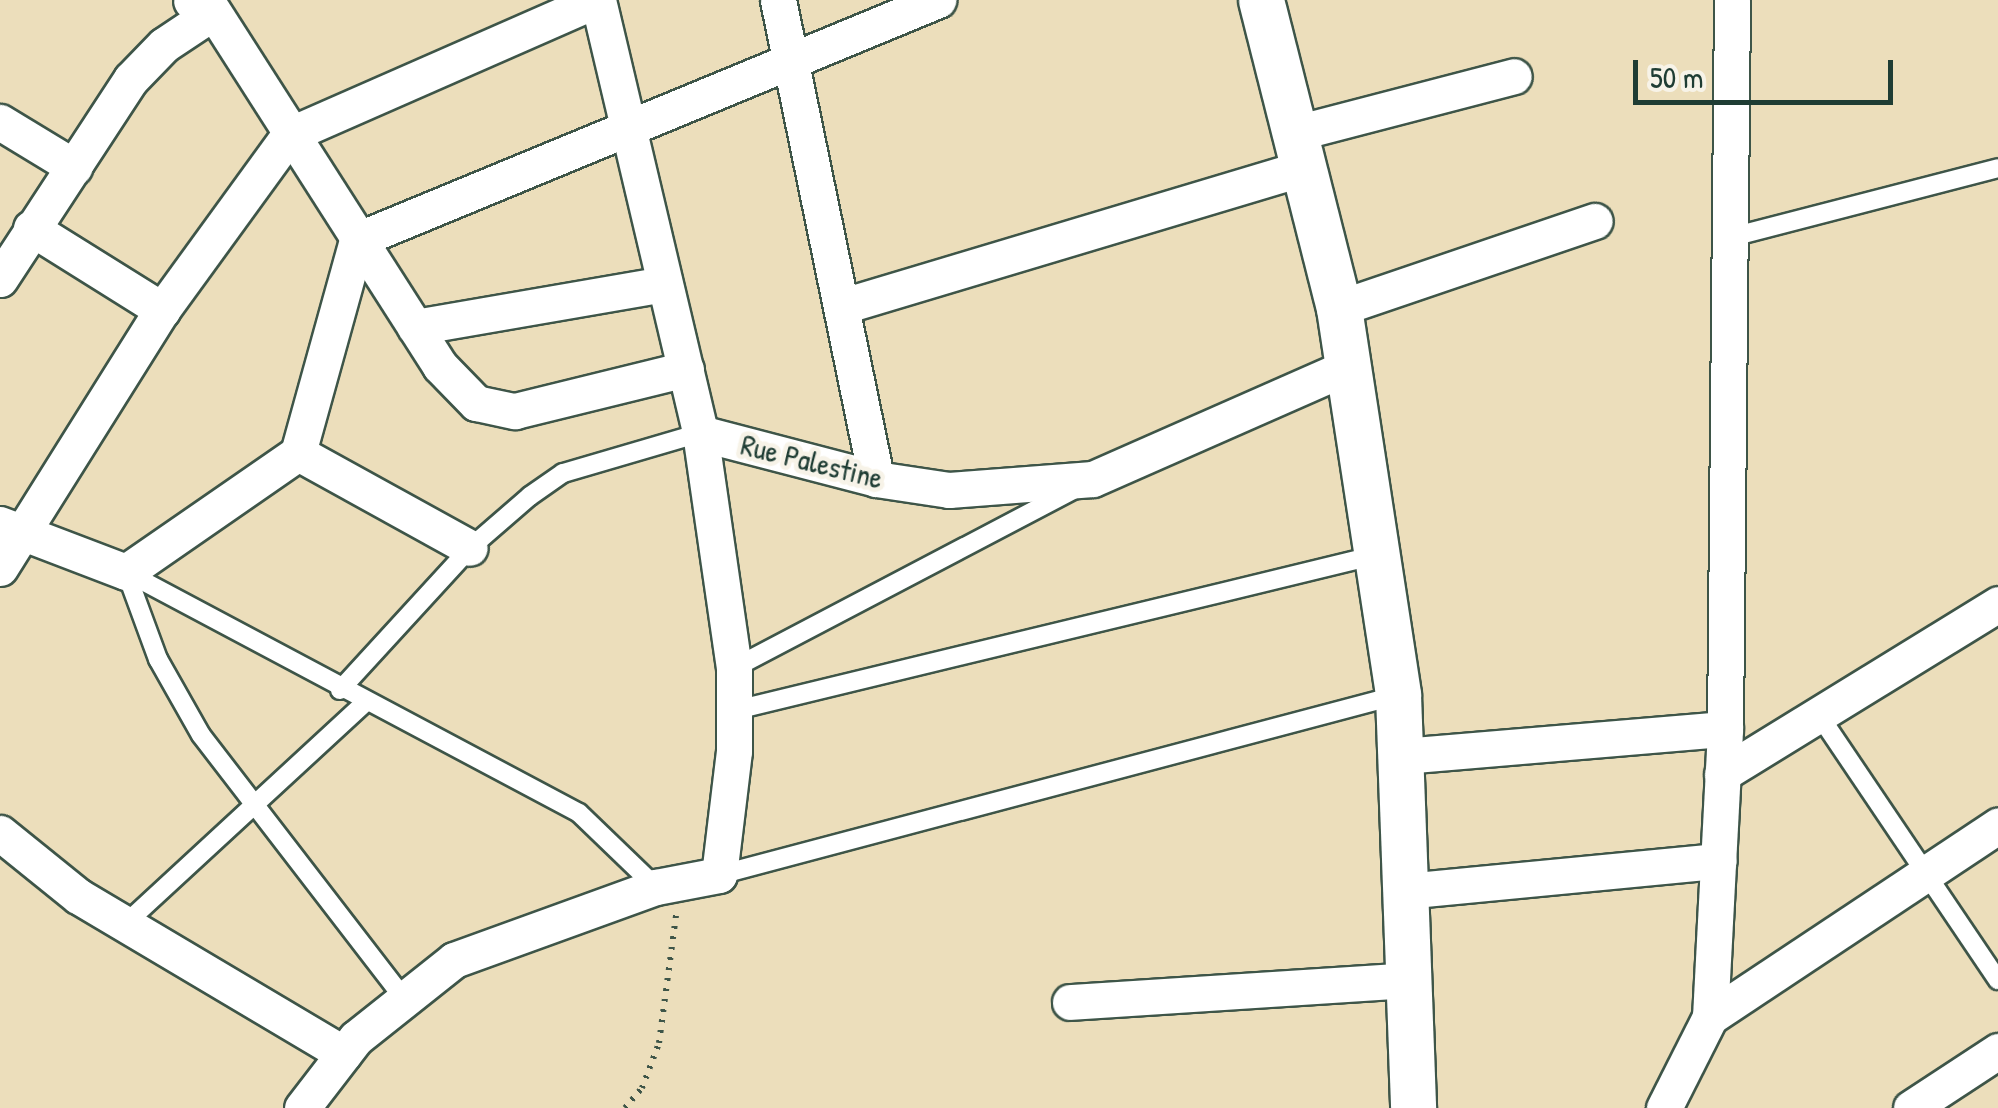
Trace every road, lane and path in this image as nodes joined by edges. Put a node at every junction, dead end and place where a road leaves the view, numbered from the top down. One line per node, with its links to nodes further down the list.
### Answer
1 (597, 0): 10 (street, Rue Palestine); 11 (street)
2 (778, 0): 7 (street)
3 (938, 0): 7 (street)
4 (1262, 0): 12 (street)
5 (1732, 0): 17 (street)
6 (202, 4): 11 (street); 13 (street)
7 (790, 62): 10 (street); 21 (street)
8 (1514, 76): 12 (street)
9 (0, 122): 13 (street)
10 (629, 129): 18 (street); 20 (street, Rue Palestine)
11 (289, 135): 18 (street); 23 (street)
12 (1296, 151): 21 (street); 22 (street)
13 (74, 167): 16 (street)
14 (1998, 168): 17 (lane)
15 (1595, 222): 22 (street)
16 (18, 232): 19 (street); 23 (street)
17 (1728, 238): 43 (street)
18 (357, 240): 24 (street); 28 (street)
19 (0, 279)
20 (664, 284): 24 (street); 25 (street, Rue Palestine)
21 (843, 306): 29 (street)
22 (1339, 308): 26 (street)
23 (162, 310): 31 (street)
24 (415, 326): 25 (street)
25 (686, 368): 27 (street, Rue Palestine)
26 (1344, 368): 30 (street, Rue Palestine); 33 (street)
27 (700, 432): 29 (street, Rue Palestine); 32 (lane); 37 (street)
28 (298, 453): 32 (street); 35 (street)
29 (876, 479): 30 (street, Rue Palestine)
30 (1093, 479): 37 (lane)
31 (10, 529): 34 (street); 35 (street)
32 (470, 548): 38 (lane)
33 (1378, 555): 39 (street); 41 (lane)
34 (0, 568)
35 (126, 572): 38 (lane); 46 (lane)
36 (1998, 604): 42 (street)
37 (734, 668): 41 (street)
38 (340, 690): 40 (lane)
39 (1398, 695): 44 (street); 51 (lane)
40 (366, 703): 46 (lane); 52 (lane)
41 (732, 711): 51 (street)
42 (1819, 715): 45 (street); 50 (lane)
43 (1725, 728): 44 (street); 45 (street)
44 (1402, 756): 53 (street)
45 (1722, 774): 49 (street)
46 (253, 810): 54 (lane); 57 (lane)
47 (1998, 826): 50 (street)
48 (0, 833): 54 (street)
49 (1719, 861): 53 (street); 59 (street)
50 (1925, 874): 56 (lane); 59 (street)
51 (720, 875): 52 (street)
52 (666, 885): 57 (street); 63 (path)
53 (1405, 891): 55 (street)
54 (124, 925): 61 (street)
55 (1410, 980): 58 (street); 64 (street)
56 (1998, 980)
57 (403, 997): 61 (street)
58 (1070, 1002)
59 (1710, 1017): 65 (street)
60 (1998, 1051): 66 (street)
61 (344, 1054): 62 (street)
62 (302, 1108)
63 (625, 1108)
64 (1413, 1108)
65 (1664, 1108)
66 (1911, 1108)

